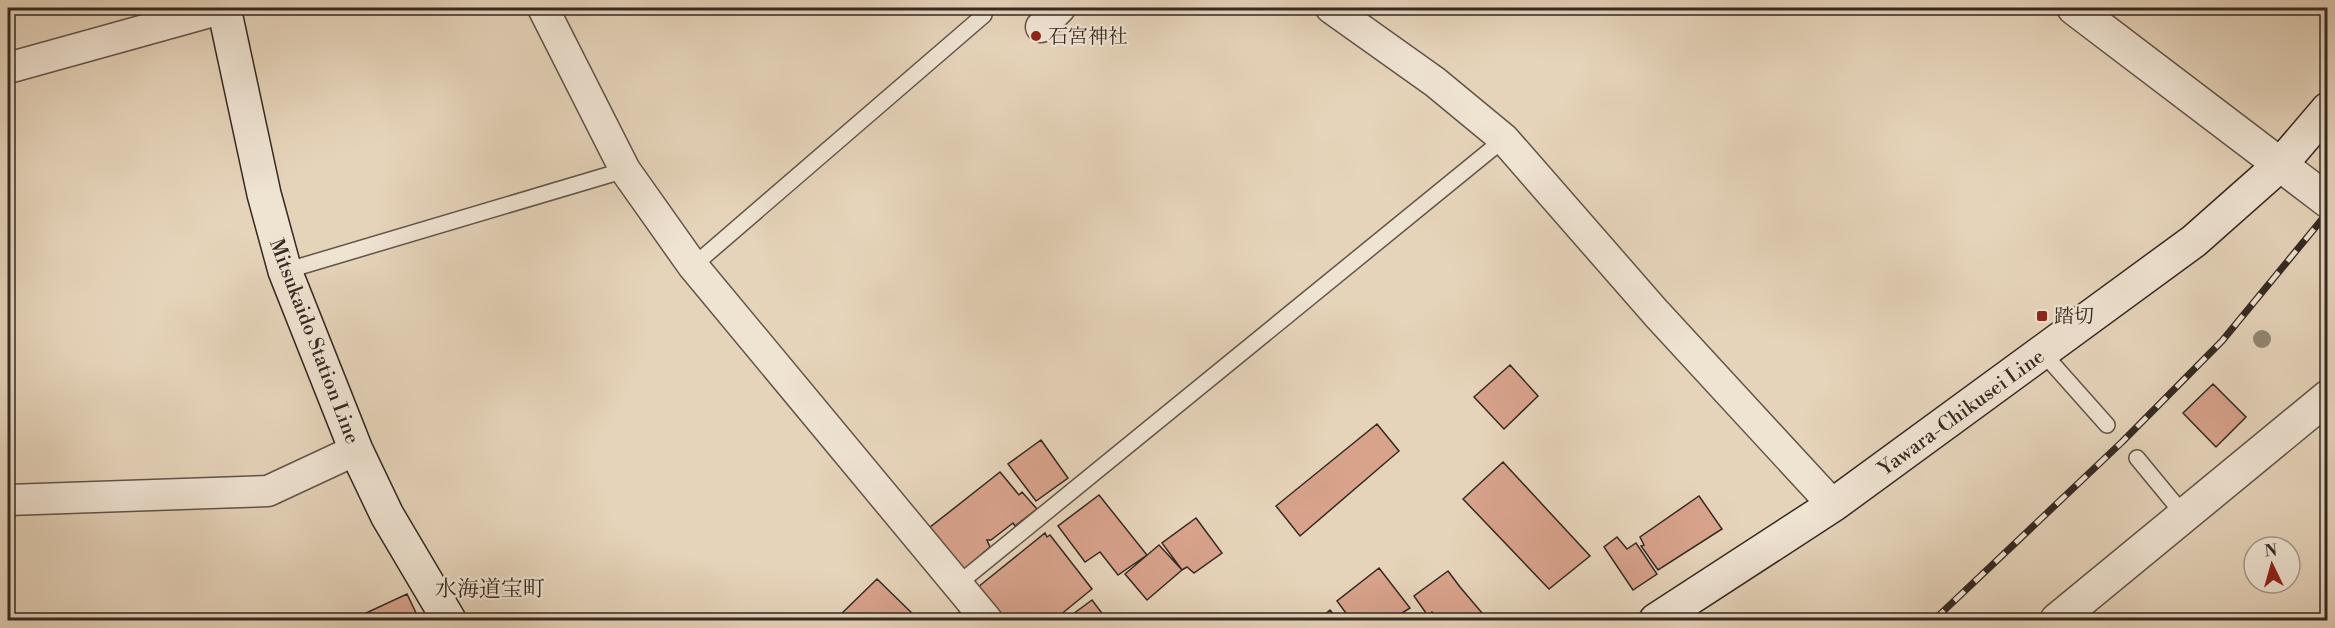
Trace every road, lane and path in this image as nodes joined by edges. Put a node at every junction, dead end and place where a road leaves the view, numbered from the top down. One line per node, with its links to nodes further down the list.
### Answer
1 (224, 8): 6 (street); 13 (main road, Mitsukaido Station Line)
2 (543, 8): 10 (street)
3 (1331, 8): 8 (street)
4 (2074, 8): 9 (main road)
5 (984, 15): 12 (lane)
6 (8, 68)
7 (2328, 109): 9 (main road, Yawara-Chikusei Line)
8 (1504, 139): 20 (street); 22 (lane)
9 (2281, 164): 11 (main road); 14 (main road, Yawara-Chikusei Line)
10 (625, 170): 12 (street); 13 (lane)
11 (2328, 201)
12 (693, 266): 22 (street)
13 (285, 271): 17 (main road, Mitsukaido Station Line)
14 (2043, 353): 16 (lane); 20 (main road, Yawara-Chikusei Line)
15 (2328, 397): 21 (main road)
16 (2107, 425)
17 (356, 450): 19 (street); 23 (main road, Mitsukaido Station Line)
18 (2137, 458): 21 (lane)
19 (8, 500)
20 (1833, 505): 25 (main road, Yawara-Chikusei Line)
21 (2184, 515): 26 (main road)
22 (958, 584): 24 (street)
23 (440, 618)
24 (987, 621)
25 (1656, 621)
26 (2057, 621)

